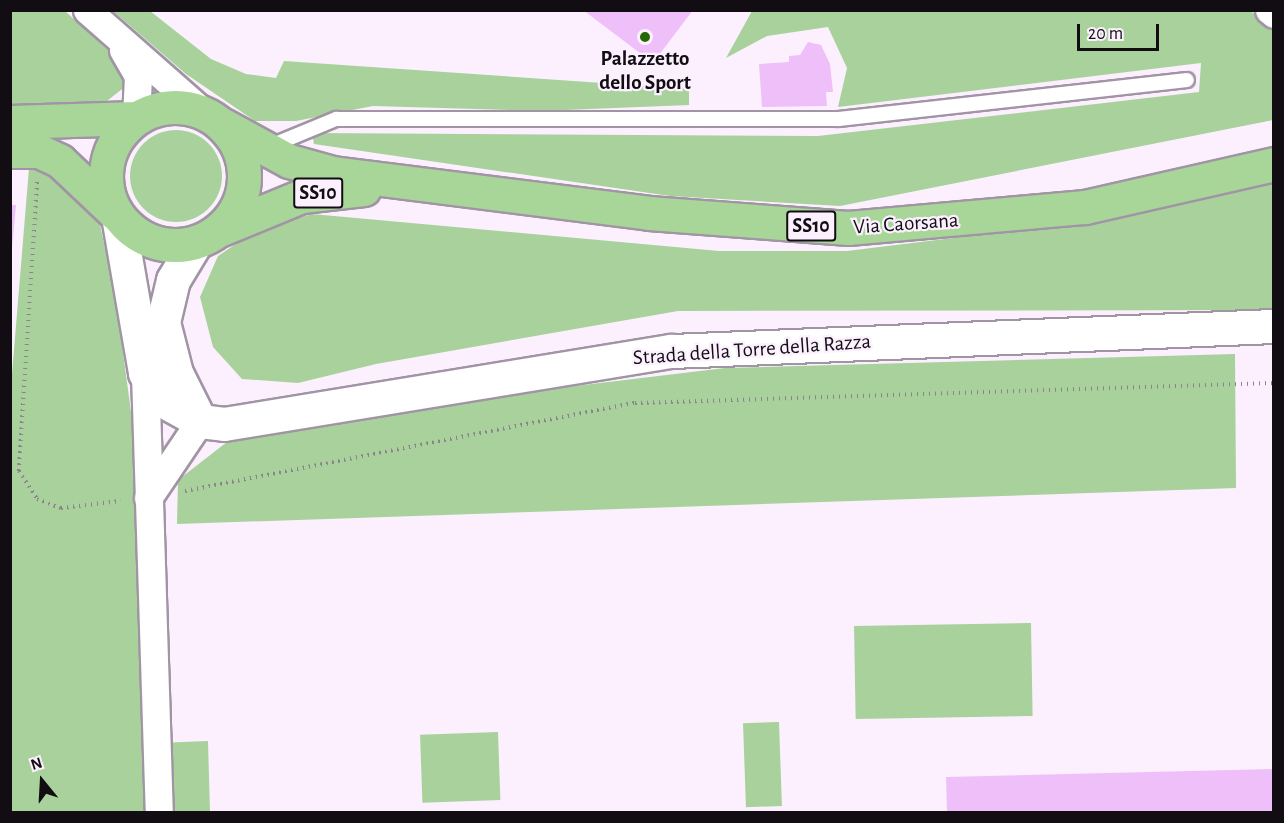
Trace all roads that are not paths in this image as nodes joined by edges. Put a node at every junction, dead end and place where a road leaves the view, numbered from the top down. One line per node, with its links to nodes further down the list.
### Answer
1 (87, 10): 4 (street)
2 (1269, 10): 3 (street)
3 (1274, 14)
4 (116, 38): 6 (street); 7 (street)
5 (1187, 80): 9 (lane)
6 (136, 118): 7 (main road); 8 (main road); 13 (main road)
7 (213, 118): 9 (main road, SS10); 14 (main road)
8 (10, 122)
9 (263, 149): 12 (main road, SS10)
10 (10, 151): 13 (main road)
11 (1274, 164): 12 (main road, Via Caorsana / SS10)
12 (426, 187): 14 (main road, SS10)
13 (118, 216): 14 (main road); 16 (street)
14 (207, 237): 17 (street)
15 (1274, 326): 17 (street, Strada della Torre della Razza)
16 (144, 373): 17 (street); 18 (street)
17 (201, 421): 18 (street)
18 (147, 498): 19 (street)
19 (159, 813)

